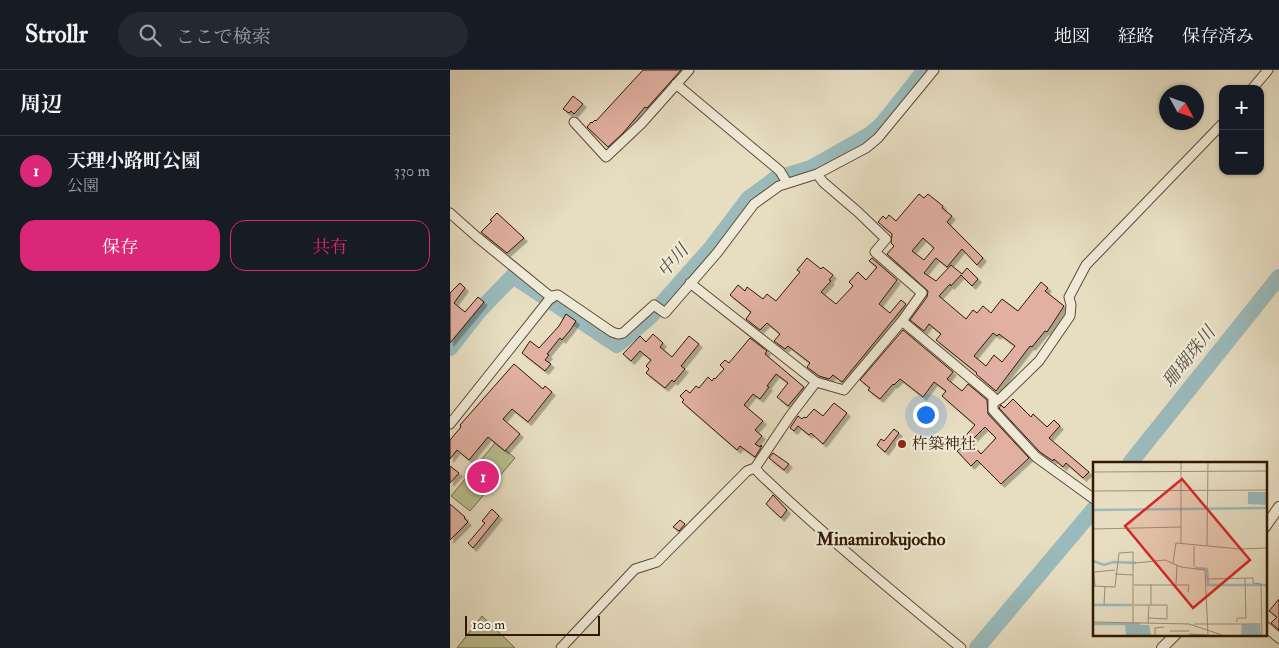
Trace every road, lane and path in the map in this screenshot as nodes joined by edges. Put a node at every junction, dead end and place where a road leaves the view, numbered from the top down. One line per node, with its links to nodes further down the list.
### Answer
1 (689, 70): 4 (street)
2 (934, 70): 8 (street)
3 (1268, 70): 5 (street)
4 (676, 84): 6 (street); 9 (street)
5 (1255, 85)
6 (574, 122)
7 (1219, 127): 15 (street)
8 (817, 174): 9 (street); 13 (street)
9 (787, 183): 11 (street)
10 (450, 213): 12 (street)
11 (690, 283): 12 (street); 14 (street)
12 (552, 298): 16 (street)
13 (902, 321): 14 (street); 15 (street)
14 (816, 382): 17 (street)
15 (993, 402): 18 (street)
16 (450, 424)
17 (755, 468): 24 (street); 25 (street)
18 (1093, 498)
19 (1279, 508): 20 (street)
20 (1266, 527)
21 (1266, 627): 23 (street)
22 (1174, 636): 26 (street)
23 (1279, 638)
24 (561, 648)
25 (961, 648)
26 (1162, 648)

